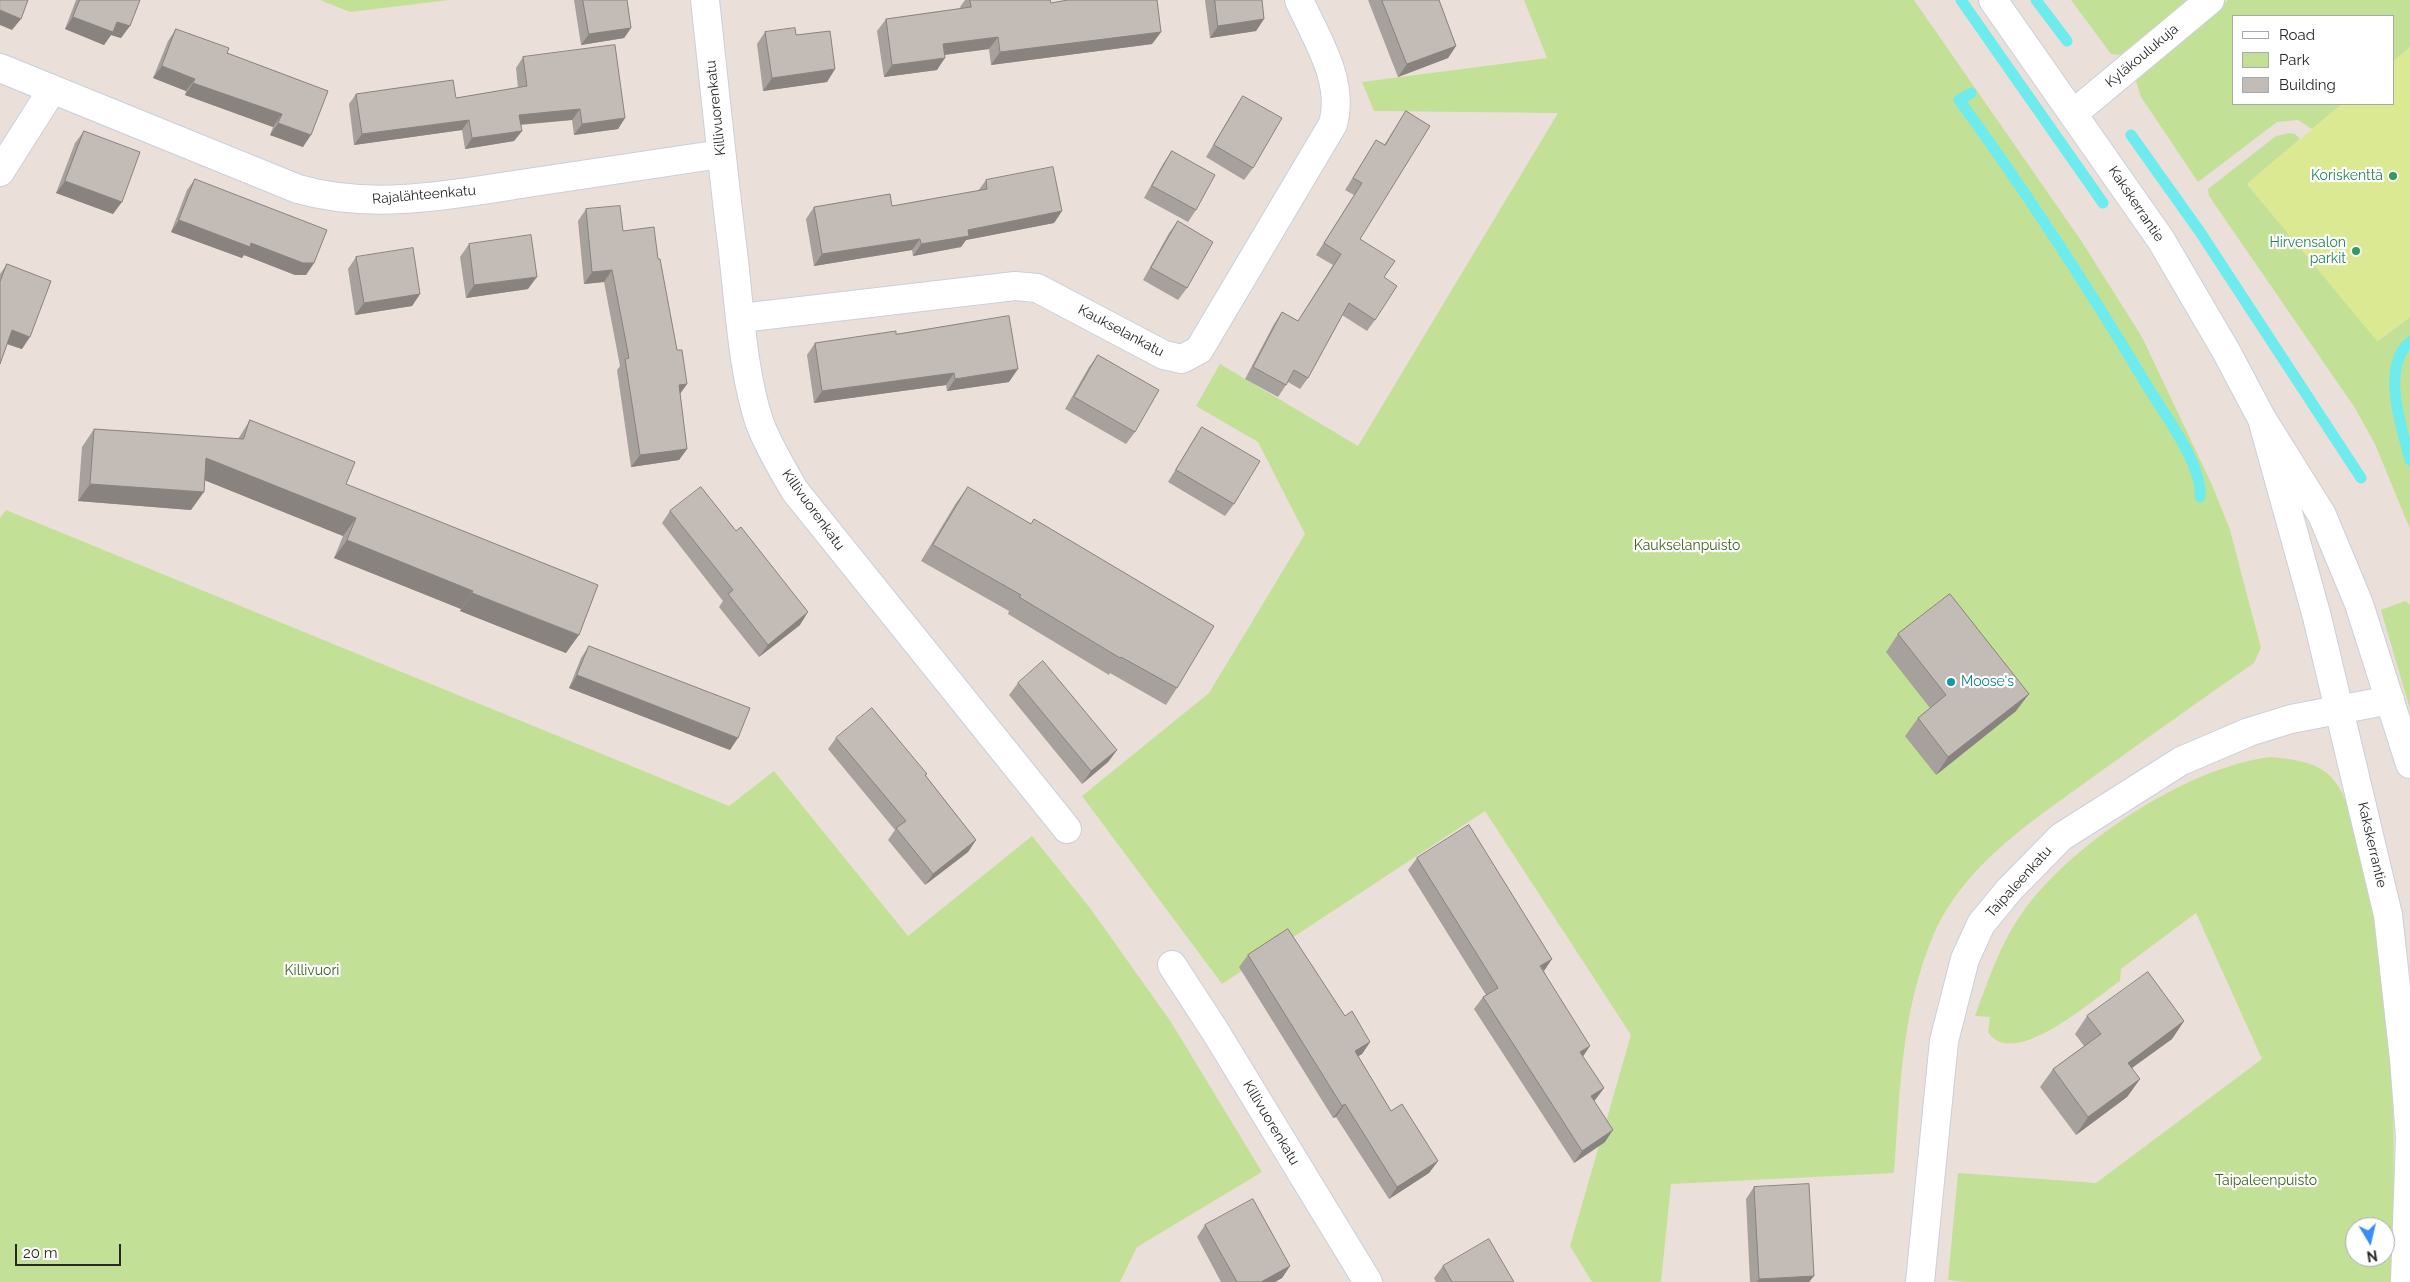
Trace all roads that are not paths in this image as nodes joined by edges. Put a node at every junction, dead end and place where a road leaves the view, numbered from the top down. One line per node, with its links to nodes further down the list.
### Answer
1 (705, 0): 8 (street, Killivuorenkatu)
2 (1299, 0): 10 (street, Kaukselankatu)
3 (1993, 0): 7 (street, Kakskerrantie)
4 (2210, 0): 7 (street, Kyläkoulukuja)
5 (0, 68): 6 (street, Rajalähteenkatu)
6 (52, 90): 8 (street, Rajalähteenkatu); 9 (street)
7 (2074, 113): 11 (street, Kakskerrantie)
8 (721, 154): 10 (street, Killivuorenkatu)
9 (0, 172)
10 (741, 318): 15 (street, Killivuorenkatu)
11 (2262, 419): 12 (street, Kakskerrantie); 13 (street, Kakskerrantie)
12 (2390, 700): 13 (street, Taipaleenkatu); 14 (street, Kakskerrantie)
13 (2340, 710): 18 (street, Taipaleenkatu); 19 (street, Kakskerrantie)
14 (2410, 764)
15 (1067, 829)
16 (1172, 965): 17 (street, Killivuorenkatu)
17 (1368, 1282)
18 (1920, 1282)
19 (2405, 1282)

